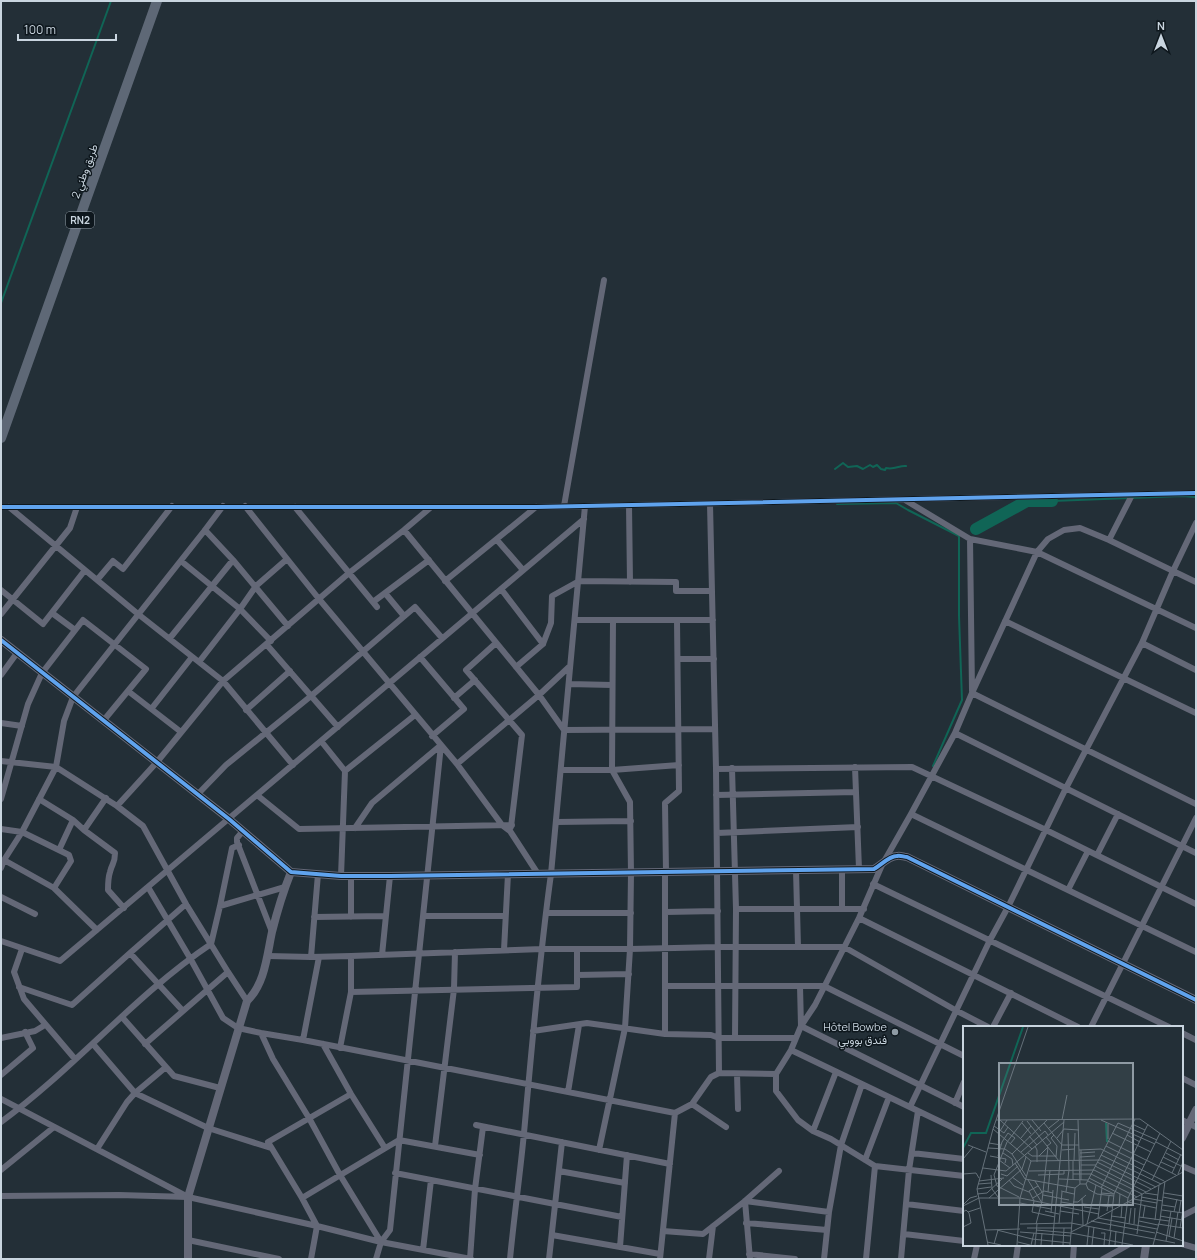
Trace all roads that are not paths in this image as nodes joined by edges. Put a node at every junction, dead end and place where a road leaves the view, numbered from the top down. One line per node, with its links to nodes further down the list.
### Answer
1 (157, 1): 3 (highway, طريق وطني 2 / RN2)
2 (604, 280): 12 (street)
3 (1, 438)
4 (1196, 493): 5 (street)
5 (1132, 495): 6 (street); 27 (street)
6 (906, 500): 7 (street); 25 (street)
7 (710, 504): 8 (street); 48 (street)
8 (629, 505): 13 (street); 42 (street)
9 (172, 506): 10 (street); 16 (street); 39 (street)
10 (223, 506): 11 (street); 22 (street)
11 (245, 506): 17 (street); 31 (street)
12 (564, 506): 13 (street); 18 (street)
13 (585, 506): 20 (street)
14 (1, 507): 15 (street)
15 (9, 507): 16 (street); 29 (street)
16 (78, 507): 29 (street)
17 (295, 507): 19 (street); 38 (street)
18 (536, 507): 19 (street); 26 (street)
19 (430, 508): 23 (street)
20 (584, 519): 36 (street); 41 (street)
21 (1196, 523): 24 (street)
22 (205, 530): 32 (street); 34 (street)
23 (404, 530): 33 (street); 38 (street)
24 (1189, 538): 28 (street); 37 (street)
25 (970, 539): 30 (street); 95 (street)
26 (497, 540): 36 (street); 40 (street)
27 (1109, 540): 30 (street); 37 (street)
28 (1196, 541)
29 (56, 545): 35 (street); 50 (street)
30 (1037, 552): 53 (street); 63 (street)
31 (287, 559): 44 (street); 51 (street)
32 (233, 560): 44 (street); 45 (street)
33 (429, 560): 40 (street); 49 (street)
34 (181, 561): 45 (street); 57 (street)
35 (85, 570): 39 (street); 54 (street)
36 (523, 570): 46 (street)
37 (1173, 571): 43 (street); 53 (street)
38 (349, 573): 49 (street); 51 (street)
39 (97, 580): 57 (street)
40 (446, 581): 55 (street)
41 (579, 581): 42 (street); 59 (street); 74 (street)
42 (630, 582): 48 (street)
43 (1196, 582)
44 (256, 586): 52 (street); 64 (street)
45 (212, 587): 52 (street); 67 (street)
46 (501, 589): 55 (street); 74 (street)
47 (1, 590): 50 (street)
48 (712, 591): 61 (street)
49 (385, 593): 58 (street)
50 (13, 599): 54 (street); 56 (street)
51 (319, 599): 64 (street); 75 (street)
52 (240, 609): 71 (street); 81 (street)
53 (1156, 610): 65 (street); 72 (street)
54 (52, 613): 66 (street)
55 (472, 613): 68 (street); 70 (street)
56 (1, 614)
57 (138, 614): 67 (street); 73 (street)
58 (404, 616): 68 (street); 75 (street)
59 (574, 620): 60 (street); 82 (street)
60 (613, 620): 62 (street); 93 (street)
61 (713, 620): 62 (street); 80 (street)
62 (677, 621): 79 (street)
63 (1005, 621): 88 (street); 95 (street)
64 (288, 626): 71 (street)
65 (1196, 628)
66 (75, 630): 73 (street); 86 (street)
67 (170, 638): 77 (street)
68 (442, 638): 78 (street)
69 (1, 640): 76 (street)
70 (496, 642): 83 (street); 89 (street)
71 (269, 643): 85 (street); 90 (street)
72 (1142, 643): 84 (street); 88 (street)
73 (115, 644): 94 (street); 98 (street)
74 (543, 644): 83 (street)
75 (363, 652): 91 (street); 97 (street)
76 (17, 653): 86 (street); 87 (street)
77 (192, 657): 81 (street); 100 (street)
78 (420, 657): 91 (street); 99 (street)
79 (678, 659): 80 (street); 109 (street)
80 (714, 659): 110 (street)
81 (199, 662): 90 (street)
82 (570, 666): 92 (street); 96 (street)
83 (516, 667): 96 (street)
84 (1196, 670)
85 (290, 671): 97 (street); 101 (street)
86 (42, 673): 98 (street); 107 (street)
87 (1, 675)
88 (1123, 678): 102 (street); 119 (street)
89 (475, 680): 99 (street); 105 (street)
90 (223, 681): 101 (street); 113 (street)
91 (390, 683): 103 (street); 108 (street)
92 (569, 684): 93 (street); 111 (street)
93 (612, 686): 112 (street)
94 (128, 691): 100 (street); 104 (street)
95 (972, 693): 115 (street); 119 (street)
96 (539, 695): 105 (street); 111 (street)
97 (311, 696): 108 (street); 114 (street)
98 (73, 697): 104 (street); 126 (street)
99 (454, 698): 116 (street)
100 (152, 708): 113 (street)
101 (246, 710): 114 (street)
102 (1196, 713)
103 (415, 715): 116 (street); 132 (street)
104 (104, 720): 122 (street)
105 (509, 720): 123 (street); 155 (street)
106 (1, 723): 107 (street)
107 (22, 726): 121 (street)
108 (338, 727): 117 (street)
109 (678, 729): 110 (street); 112 (street); 125 (street)
110 (715, 729): 129 (street)
111 (564, 730): 112 (street); 130 (street)
112 (612, 730): 131 (street)
113 (181, 732): 122 (street)
114 (265, 732): 124 (street); 136 (street)
115 (955, 733): 133 (street); 134 (street)
116 (432, 736): 118 (street)
117 (321, 741): 124 (street); 132 (street)
118 (441, 745): 123 (street); 153 (street); 154 (street)
119 (1086, 749): 134 (street); 143 (street)
120 (1, 760): 121 (street)
121 (11, 761): 126 (street); 141 (street)
122 (157, 762): 136 (street); 144 (street)
123 (457, 764): 152 (street)
124 (293, 765): 137 (street)
125 (679, 765): 131 (street); 181 (street)
126 (56, 767): 140 (street); 142 (street)
127 (855, 767): 128 (street); 133 (street); 135 (street)
128 (732, 768): 129 (street); 139 (street)
129 (716, 769): 138 (street)
130 (561, 770): 131 (street); 151 (street)
131 (612, 770): 150 (street)
132 (345, 772): 158 (street)
133 (932, 775): 145 (street); 160 (street)
134 (1066, 788): 146 (street); 160 (street)
135 (856, 792): 139 (street); 156 (street)
136 (198, 794): 148 (street)
137 (258, 795): 148 (street); 158 (street)
138 (716, 795): 139 (street); 164 (street)
139 (732, 795): 163 (street)
140 (106, 798): 144 (street); 159 (street)
141 (1, 799)
142 (39, 799): 149 (street); 162 (street)
143 (1196, 804)
144 (117, 806): 178 (street)
145 (911, 814): 172 (street); 177 (street)
146 (1118, 814): 166 (street); 170 (street)
147 (1196, 818): 166 (street)
148 (229, 819): 161 (street); 178 (street)
149 (73, 820): 159 (street); 167 (street)
150 (631, 821): 151 (street); 183 (street)
151 (556, 822): 187 (street)
152 (502, 825): 153 (street); 155 (street)
153 (432, 826): 154 (street); 191 (street)
154 (356, 828): 158 (street)
155 (511, 828): 186 (street)
156 (858, 828): 163 (street); 174 (street)
157 (1, 829): 162 (street)
158 (343, 829): 188 (street)
159 (84, 830): 204 (street)
160 (1046, 830): 168 (street); 177 (street)
161 (243, 831): 165 (street); 180 (street)
162 (22, 832): 167 (street); 171 (street)
163 (734, 832): 164 (street); 179 (street)
164 (717, 833): 182 (street)
165 (239, 845): 198 (street); 202 (street)
166 (1182, 846): 169 (street); 195 (street)
167 (59, 850): 196 (street)
168 (1088, 851): 170 (street); 197 (street)
169 (1196, 853)
170 (1097, 855): 195 (street)
171 (4, 860): 173 (street); 196 (street)
172 (882, 865): 174 (street); 192 (street); 203 (street)
173 (1, 868)
174 (859, 869): 176 (street)
175 (796, 870): 176 (street); 179 (street); 205 (street)
176 (842, 870): 206 (street)
177 (1026, 870): 197 (street); 203 (street)
178 (167, 871): 193 (street); 200 (street)
179 (735, 871): 182 (street); 208 (street)
180 (290, 872): 184 (street); 194 (street)
181 (666, 872): 182 (street); 183 (street); 210 (street)
182 (717, 872): 209 (street)
183 (631, 873): 187 (street); 211 (street)
184 (318, 874): 188 (street); 218 (street)
185 (508, 874): 186 (street); 191 (street); 216 (street)
186 (538, 874): 187 (street)
187 (552, 874): 213 (street)
188 (341, 876): 189 (street)
189 (351, 876): 190 (street); 217 (street)
190 (390, 876): 191 (street); 214 (street)
191 (427, 876): 215 (street)
192 (873, 884): 207 (street); 224 (street)
193 (148, 887): 204 (street); 220 (street)
194 (285, 887): 198 (street); 223 (street)
195 (1162, 887): 201 (street); 221 (street)
196 (54, 888): 222 (street)
197 (1068, 890): 221 (street)
198 (259, 895): 202 (street); 223 (street)
199 (1, 897): 212 (street)
200 (186, 904): 220 (street); 226 (street)
201 (1196, 904)
202 (220, 906): 226 (street)
203 (1008, 907): 224 (street); 247 (street)
204 (124, 908): 222 (street)
205 (797, 909): 206 (street); 208 (street); 229 (street)
206 (842, 909): 207 (street)
207 (864, 909): 219 (street)
208 (736, 910): 228 (street)
209 (718, 911): 210 (street); 227 (street)
210 (665, 912): 232 (street)
211 (631, 913): 213 (street); 235 (street)
212 (35, 914)
213 (546, 914): 233 (street)
214 (385, 916): 217 (street); 241 (street)
215 (423, 916): 216 (street); 240 (street)
216 (506, 916): 236 (street)
217 (351, 917): 218 (street)
218 (314, 918): 245 (street)
219 (859, 918): 230 (street); 251 (street)
220 (167, 920): 239 (street); 246 (street)
221 (1142, 925): 238 (street); 247 (street)
222 (97, 930): 231 (street)
223 (272, 932): 242 (street)
224 (990, 940): 251 (street); 265 (street)
225 (1, 941): 231 (street)
226 (211, 944): 246 (street); 248 (street)
227 (718, 947): 228 (street); 232 (street); 254 (street)
228 (736, 947): 229 (street); 255 (street)
229 (798, 947): 230 (street)
230 (844, 947): 257 (street); 269 (street)
231 (22, 948): 258 (street)
232 (665, 948): 235 (street); 253 (street)
233 (542, 949): 234 (street); 236 (street); 259 (street)
234 (577, 949): 235 (street); 249 (street)
235 (630, 949): 250 (street)
236 (504, 950): 237 (street)
237 (455, 952): 240 (street); 260 (street)
238 (1196, 952)
239 (130, 953): 252 (street); 258 (street)
240 (419, 954): 241 (street); 262 (street)
241 (382, 955): 244 (street)
242 (268, 956): 245 (street); 267 (street)
243 (319, 956): 244 (street); 245 (street); 290 (street)
244 (351, 956): 263 (street)
245 (311, 957)
246 (190, 958): 252 (street); 261 (street)
247 (1123, 964): 265 (street); 266 (street)
248 (228, 972): 261 (street); 267 (street)
249 (577, 974): 250 (street); 259 (street)
250 (628, 974): 280 (street)
251 (974, 975): 264 (street); 269 (street)
252 (159, 983): 268 (street); 270 (street)
253 (665, 986): 254 (street); 284 (street)
254 (718, 986): 255 (street); 287 (street)
255 (735, 986): 256 (street); 288 (street)
256 (800, 986): 257 (street); 273 (street)
257 (824, 986): 273 (street); 295 (street)
258 (19, 987): 271 (street)
259 (538, 988): 260 (street); 281 (street)
260 (454, 989): 262 (street); 302 (street)
261 (208, 990): 268 (street); 279 (street)
262 (415, 991): 263 (street); 300 (street)
263 (351, 992): 296 (street)
264 (1011, 993): 275 (street); 276 (street)
265 (1106, 997): 277 (street); 278 (street)
266 (1196, 1000)
267 (247, 1001): 279 (street)
268 (184, 1011): 293 (street)
269 (957, 1011): 274 (street); 295 (street)
270 (122, 1017): 292 (street); 293 (street)
271 (45, 1025): 282 (street); 299 (street)
272 (579, 1025): 280 (street); 281 (street); 315 (street)
273 (801, 1026): 289 (street); 313 (street)
274 (986, 1026)
275 (993, 1026)
276 (1076, 1026)
277 (1092, 1026)
278 (1167, 1026)
279 (238, 1028): 283 (street); 314 (street)
280 (625, 1028): 284 (street); 320 (street)
281 (533, 1031): 309 (street)
282 (26, 1032): 286 (street); 307 (street)
283 (261, 1033): 290 (street); 330 (street)
284 (665, 1034): 287 (street)
285 (1183, 1034): 291 (street)
286 (1, 1038)
287 (719, 1038): 288 (street); 304 (street)
288 (735, 1038): 289 (street)
289 (796, 1038): 297 (street)
290 (303, 1040): 294 (street)
291 (1196, 1040)
292 (93, 1044): 299 (street); 316 (street)
293 (145, 1044): 301 (street)
294 (323, 1044): 296 (street); 317 (street)
295 (941, 1044): 298 (street); 313 (street)
296 (340, 1048): 300 (street)
297 (791, 1050): 303 (street); 306 (street)
298 (963, 1055)
299 (75, 1059): 325 (street)
300 (408, 1061): 302 (street); 342 (street)
301 (166, 1067): 314 (street); 316 (street)
302 (445, 1068): 309 (street); 345 (street)
303 (836, 1072): 310 (street); 338 (street)
304 (719, 1073): 305 (street); 322 (street)
305 (737, 1074): 306 (street); 326 (street)
306 (776, 1074): 338 (street)
307 (1, 1075)
308 (1183, 1078): 312 (street)
309 (528, 1084): 315 (street); 340 (street)
310 (862, 1084): 318 (street); 344 (street)
311 (963, 1084): 321 (street)
312 (1196, 1085)
313 (921, 1086): 321 (street); 323 (street)
314 (220, 1088): 337 (street)
315 (568, 1092): 320 (street)
316 (135, 1093): 337 (street); 348 (street)
317 (351, 1094): 330 (street); 347 (street)
318 (888, 1097): 323 (street); 354 (street)
319 (1, 1099): 325 (street)
320 (610, 1100): 329 (street); 349 (street)
321 (955, 1103): 324 (street)
322 (692, 1104): 329 (street); 336 (street)
323 (910, 1107): 328 (street)
324 (963, 1107)
325 (19, 1109): 331 (street); 335 (street)
326 (738, 1109)
327 (1196, 1110): 332 (street)
328 (918, 1111): 339 (street); 350 (street)
329 (675, 1112): 355 (street)
330 (309, 1118): 346 (street); 364 (street)
331 (1, 1122)
332 (1189, 1124): 341 (street)
333 (476, 1125): 334 (street)
334 (483, 1126): 340 (street); 351 (street)
335 (54, 1127): 348 (street); 358 (street)
336 (726, 1127)
337 (208, 1128): 346 (street); 370 (street)
338 (813, 1131): 344 (street)
339 (963, 1133)
340 (523, 1135): 343 (street); 371 (street)
341 (1183, 1136)
342 (399, 1140): 345 (street); 347 (street); 363 (street)
343 (562, 1142): 349 (street); 360 (street)
344 (841, 1145): 354 (street); 378 (street)
345 (435, 1146): 351 (street)
346 (271, 1148): 372 (street)
347 (385, 1148): 364 (street)
348 (96, 1149): 370 (street)
349 (599, 1150): 352 (street)
350 (912, 1153): 353 (street); 359 (street)
351 (480, 1154): 368 (street)
352 (627, 1156): 355 (street); 367 (street)
353 (963, 1159)
354 (865, 1160): 356 (street)
355 (670, 1164): 385 (street)
356 (875, 1166): 359 (street); 412 (street)
357 (1183, 1166): 362 (street)
358 (1, 1170)
359 (909, 1170): 365 (street); 375 (street)
360 (559, 1171): 367 (street); 374 (street)
361 (779, 1171): 373 (street)
362 (1196, 1172)
363 (396, 1174): 366 (street); 390 (street)
364 (340, 1175): 372 (street); 390 (street)
365 (963, 1176)
366 (431, 1180): 368 (street); 399 (street)
367 (625, 1183): 380 (street)
368 (475, 1189): 371 (street); 406 (street)
369 (1, 1196): 370 (street)
370 (188, 1197): 382 (street); 388 (street)
371 (516, 1197): 374 (street); 407 (street)
372 (302, 1198): 382 (street)
373 (745, 1201): 378 (street); 381 (street); 383 (street)
374 (555, 1204): 380 (street); 387 (street)
375 (906, 1204): 377 (street); 386 (street)
376 (1196, 1209): 379 (street)
377 (963, 1211)
378 (829, 1212): 384 (street)
379 (1183, 1216)
380 (622, 1217): 397 (street)
381 (746, 1223): 384 (street); 401 (street)
382 (317, 1226): 390 (street); 404 (street)
383 (713, 1226): 385 (street); 409 (street)
384 (827, 1230): 411 (street)
385 (663, 1231): 400 (street)
386 (904, 1234): 389 (street); 413 (street)
387 (552, 1235): 397 (street); 408 (street)
388 (188, 1240): 402 (street); 403 (street)
389 (963, 1241)
390 (381, 1242): 399 (street); 405 (street)
391 (1183, 1244): 398 (street)
392 (977, 1246): 414 (street)
393 (1018, 1246): 415 (street)
394 (1074, 1246): 416 (street)
395 (1126, 1246): 417 (street)
396 (1146, 1246): 418 (street)
397 (620, 1247): 400 (street)
398 (1196, 1248)
399 (423, 1250): 406 (street)
400 (660, 1256)
401 (750, 1257): 410 (street)
402 (188, 1259)
403 (279, 1259)
404 (311, 1259)
405 (376, 1259)
406 (470, 1259)
407 (510, 1259)
408 (549, 1259)
409 (709, 1259)
410 (795, 1259)
411 (824, 1259)
412 (866, 1259)
413 (901, 1259)
414 (974, 1259)
415 (1016, 1259)
416 (1073, 1259)
417 (1103, 1259)
418 (1144, 1259)

